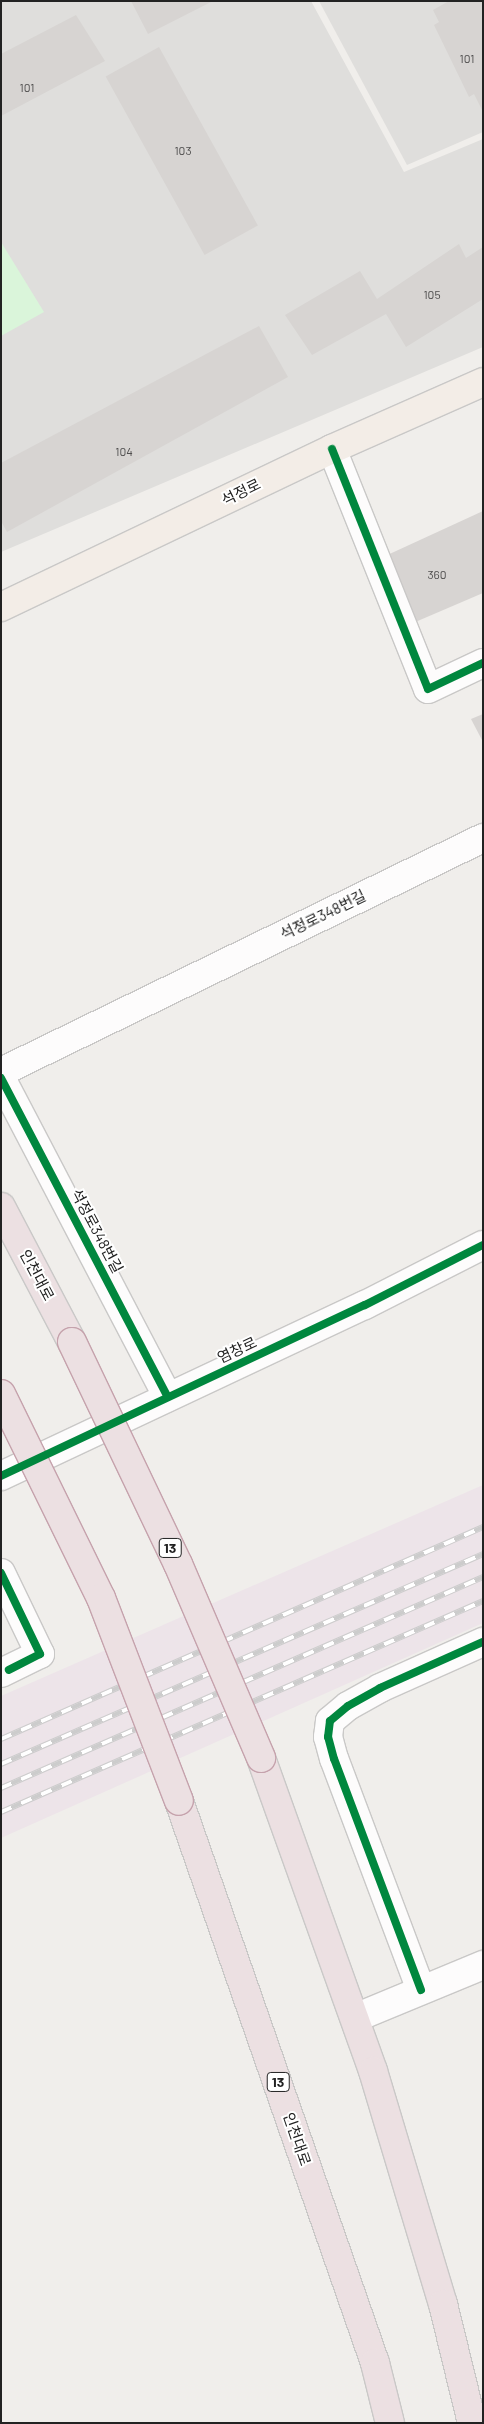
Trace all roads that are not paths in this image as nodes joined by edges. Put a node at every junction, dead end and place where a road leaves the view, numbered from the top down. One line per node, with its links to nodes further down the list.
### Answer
1 (483, 382): 2 (main road, 석정로)
2 (332, 448): 3 (main road, 석정로); 4 (street)
3 (1, 607)
4 (483, 663)
5 (483, 838): 6 (street, 석정로348번길)
6 (1, 1072)
7 (1, 1078): 11 (street, 석정로348번길)
8 (1, 1208): 18 (highway, 인천대로 / 13, bridge)
9 (483, 1245): 11 (street, 염창로)
10 (1, 1394): 19 (highway, 인천대로 / 13, bridge)
11 (168, 1398): 12 (street, 염창로)
12 (1, 1476)
13 (1, 1573): 15 (street)
14 (483, 1642): 17 (street)
15 (5, 1671)
16 (483, 1965): 17 (street)
17 (421, 1990): 18 (street)
18 (355, 2018): 20 (highway, 13)
19 (390, 2423)
20 (472, 2423)

